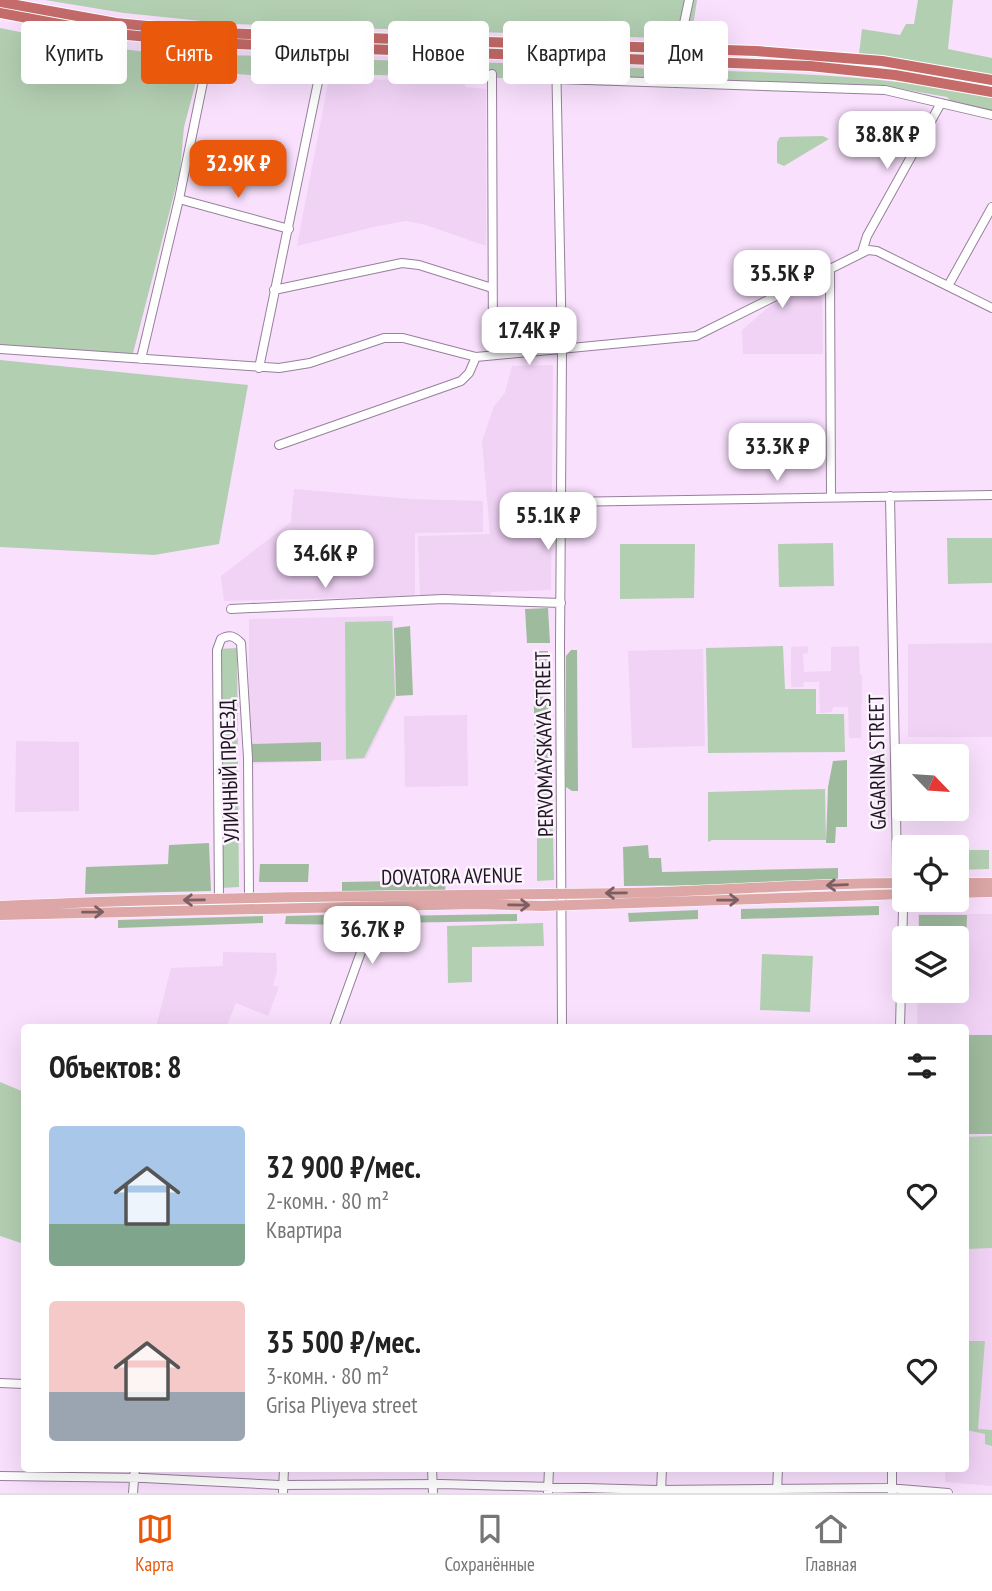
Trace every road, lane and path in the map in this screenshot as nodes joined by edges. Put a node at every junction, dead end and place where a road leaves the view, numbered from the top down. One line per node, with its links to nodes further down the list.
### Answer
1 (690, 0): 4 (street)
2 (0, 2): 6 (highway)
3 (0, 13): 5 (highway)
4 (685, 21)
5 (141, 36)
6 (644, 46)
7 (374, 49): 9 (highway)
8 (728, 50): 12 (highway)
9 (503, 53)
10 (630, 58): 17 (highway)
11 (492, 74): 26 (street)
12 (992, 80)
13 (630, 81): 18 (street)
14 (202, 84): 20 (street)
15 (317, 84): 22 (street)
16 (557, 84): 30 (street, PERVOMAYSKAYA STREET)
17 (992, 92)
18 (941, 103): 19 (street); 23 (street)
19 (992, 115)
20 (178, 199): 22 (street); 33 (street)
21 (992, 207): 25 (street)
22 (289, 229): 27 (street)
23 (862, 252): 24 (street); 25 (street)
24 (830, 271): 30 (street); 37 (street)
25 (948, 286): 28 (street)
26 (492, 288): 27 (street); 31 (street)
27 (274, 290): 34 (street)
28 (992, 308)
29 (0, 349): 33 (street)
30 (562, 350): 31 (street); 39 (street, PERVOMAYSKAYA STREET)
31 (493, 355): 32 (street)
32 (476, 357): 34 (street); 35 (street)
33 (141, 359): 34 (street)
34 (259, 368)
35 (279, 444)
36 (992, 495): 38 (street)
37 (831, 496): 38 (street); 39 (street)
38 (890, 496): 42 (street, GAGARINA STREET)
39 (562, 502): 40 (street, PERVOMAYSKAYA STREET)
40 (561, 603): 41 (street); 48 (street, PERVOMAYSKAYA STREET)
41 (231, 609)
42 (897, 835)
43 (892, 883): 48 (main road, DOVATORA AVENUE, one-way to 48)
44 (969, 883): 45 (main road)
45 (992, 883)
46 (992, 892): 47 (main road)
47 (969, 893)
48 (562, 894): 52 (main road, DOVATORA AVENUE); 53 (street, PERVOMAYSKAYA STREET)
49 (892, 894): 53 (main road, DOVATORA AVENUE, one-way to 49)
50 (249, 898): 51 (main road, DOVATORA AVENUE); 51 (street, УЛИЧНЫЙ ПРОЕЗД); 52 (main road, DOVATORA AVENUE)
51 (219, 899): 54 (main road, DOVATORA AVENUE, one-way to 54)
52 (379, 901): 53 (main road, DOVATORA AVENUE, one-way to 53); 56 (main road, DOVATORA AVENUE, one-way to 52); 57 (street)
53 (562, 905): 58 (street, PERVOMAYSKAYA STREET)
54 (0, 906)
55 (903, 912): 59 (street, GAGARINA STREET)
56 (0, 915)
57 (335, 1024)
58 (562, 1024)
59 (900, 1024)
60 (0, 1383): 61 (street)
61 (21, 1384)
62 (549, 1472): 70 (street)
63 (662, 1472): 71 (street)
64 (778, 1472): 72 (street)
65 (892, 1472): 73 (street)
66 (134, 1473): 67 (street); 68 (street); 74 (street)
67 (0, 1476)
68 (284, 1489): 69 (street)
69 (432, 1489): 70 (street)
70 (548, 1490): 71 (street)
71 (661, 1491): 72 (street)
72 (777, 1491): 73 (street)
73 (892, 1491): 75 (street)
74 (133, 1493)
75 (948, 1493)

